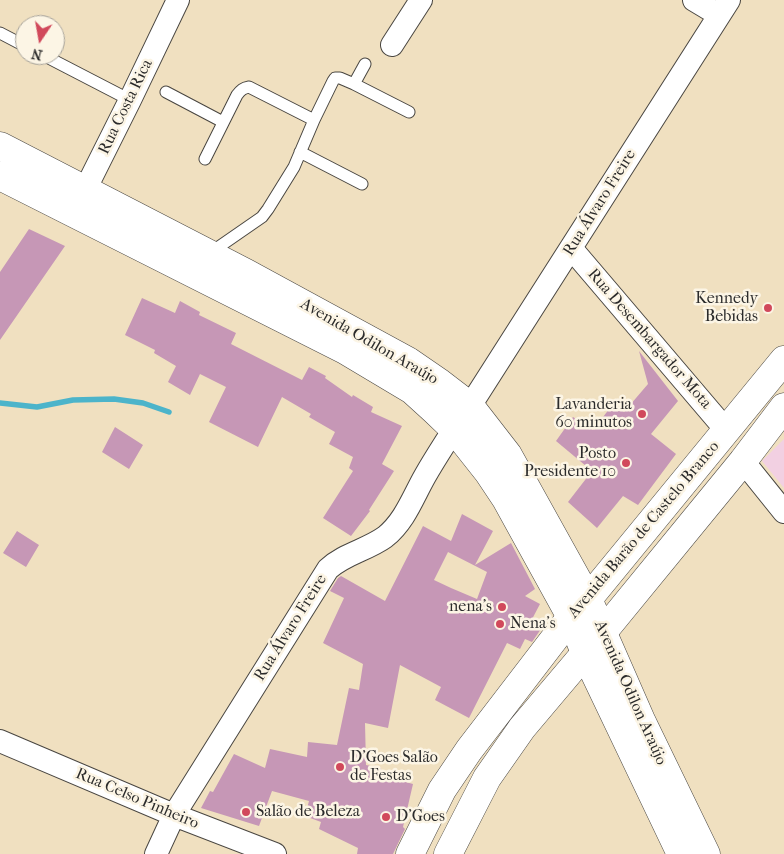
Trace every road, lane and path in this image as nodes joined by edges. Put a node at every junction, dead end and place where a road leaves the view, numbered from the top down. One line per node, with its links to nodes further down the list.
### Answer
1 (178, 0): 12 (street, Rua Costa Rica)
2 (421, 0): 7 (street)
3 (694, 0): 4 (street)
4 (724, 8): 23 (street, Rua Álvaro Freire)
5 (0, 33): 6 (lane)
6 (15, 41)
7 (392, 45)
8 (365, 64): 10 (lane)
9 (62, 65): 12 (lane)
10 (354, 84): 13 (lane); 14 (lane)
11 (166, 92): 15 (lane)
12 (130, 100): 21 (street, Rua Costa Rica)
13 (409, 112)
14 (314, 120): 15 (lane); 17 (lane)
15 (223, 122): 18 (lane)
16 (0, 146): 21 (main road, Avenida Odilon Araújo)
17 (300, 152): 20 (lane); 24 (lane)
18 (205, 159)
19 (0, 176): 22 (main road, Avenida Odilon Araújo)
20 (362, 184)
21 (86, 190): 22 (street, Rua Costa Rica); 24 (main road, Avenida Odilon Araújo)
22 (73, 214): 28 (main road, Avenida Odilon Araújo)
23 (571, 248): 26 (street, Rua Álvaro Freire); 29 (street, Rua Desembargador Mota)
24 (209, 254): 26 (main road, Avenida Odilon Araújo)
25 (784, 360): 29 (main road, Avenida Barão de Castelo Branco)
26 (470, 406): 32 (main road, Avenida Odilon Araújo)
27 (784, 407): 30 (main road, Avenida Barão de Castelo Branco)
28 (454, 429): 32 (main road, Avenida Odilon Araújo); 36 (street, Rua Álvaro Freire)
29 (726, 430): 32 (main road, Avenida Barão de Castelo Branco)
30 (743, 461): 31 (street); 33 (main road, Avenida Barão de Castelo Branco)
31 (784, 512)
32 (579, 608): 33 (main road, Avenida Odilon Araújo); 34 (main road, Avenida Odilon Araújo); 39 (main road, Avenida Barão de Castelo Branco)
33 (603, 632): 34 (main road, Avenida Barão de Castelo Branco); 42 (main road, Avenida Odilon Araújo)
34 (584, 654): 40 (main road); 41 (main road, Avenida Odilon Araújo)
35 (0, 741): 36 (street, Rua Celso Pinheiro)
36 (174, 815): 37 (street, Rua Álvaro Freire); 38 (street, Rua Celso Pinheiro)
37 (156, 854)
38 (275, 854)
39 (410, 854)
40 (448, 854)
41 (681, 854)
42 (706, 854)

